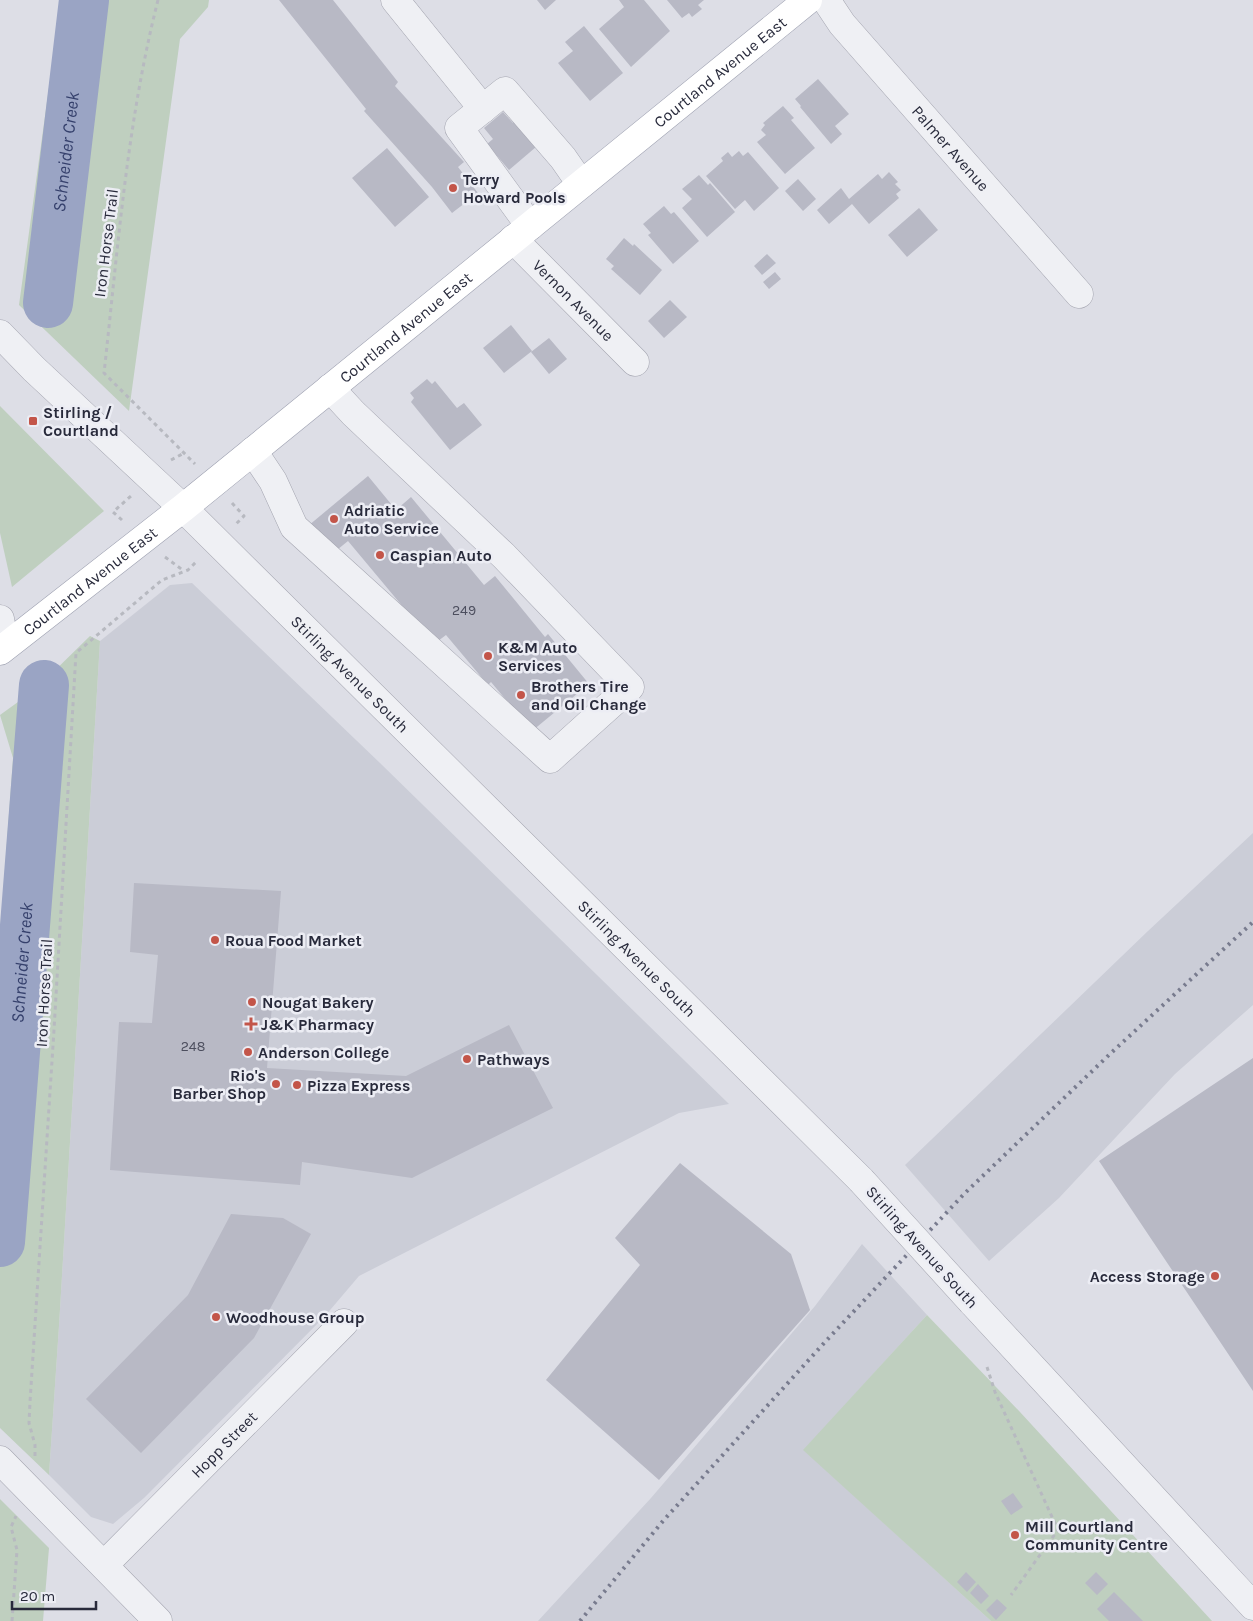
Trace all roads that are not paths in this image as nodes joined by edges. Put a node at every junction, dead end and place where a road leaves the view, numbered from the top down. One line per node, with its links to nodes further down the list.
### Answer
1 (395, 0): 4 (street)
2 (808, 0): 5 (main road, Courtland Avenue East)
3 (826, 0): 7 (street, Palmer Avenue)
4 (482, 108): 5 (street); 6 (street, Vernon Avenue)
5 (581, 184): 6 (main road, Courtland Avenue East)
6 (521, 233): 9 (street, Vernon Avenue); 10 (main road, Courtland Avenue East)
7 (1078, 294)
8 (0, 334): 12 (street, Stirling Avenue South)
9 (635, 362)
10 (330, 388): 11 (main road, Courtland Avenue East); 11 (street)
11 (252, 451): 12 (main road, Courtland Avenue East)
12 (184, 508): 14 (main road, Courtland Avenue East); 18 (street, Stirling Avenue South, bridge)
13 (0, 619): 14 (street)
14 (3, 648)
15 (344, 1323): 17 (street, Hopp Street)
16 (3, 1463): 17 (street)
17 (104, 1565): 19 (street)
18 (1253, 1606)
19 (158, 1621)

